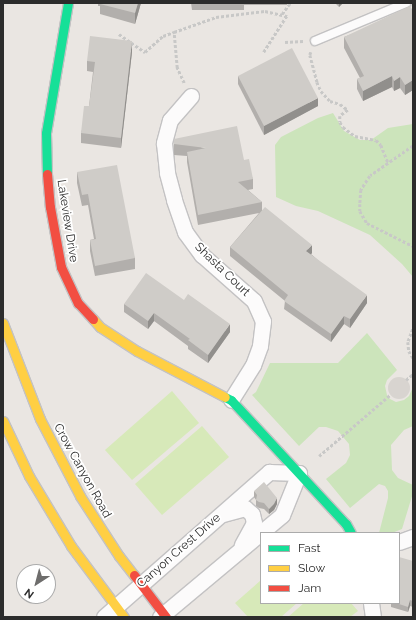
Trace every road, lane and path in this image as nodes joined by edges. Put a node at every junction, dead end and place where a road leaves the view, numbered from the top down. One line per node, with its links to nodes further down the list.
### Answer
1 (68, 3): 20 (street, Lakeview Drive)
2 (290, 3): 4 (path)
3 (406, 3): 7 (lane)
4 (282, 14): 5 (path); 9 (path)
5 (174, 32): 6 (path); 10 (path)
6 (119, 34)
7 (315, 41): 8 (path); 12 (path)
8 (284, 42)
9 (264, 52)
10 (191, 96): 20 (street, Shasta Court)
11 (413, 146): 12 (path)
12 (388, 162): 13 (path)
13 (413, 246)
14 (3, 323): 31 (street, Crow Canyon Road)
15 (413, 329): 16 (path)
16 (413, 358)
17 (413, 374): 18 (path)
18 (406, 380)
19 (390, 395): 22 (path)
20 (232, 400): 23 (street, Lakeview Drive)
21 (3, 421): 33 (street)
22 (319, 456)
23 (300, 473): 24 (street, Canyon Crest Drive); 25 (street); 26 (street, Lakeview Drive)
24 (220, 515): 30 (street); 31 (street, Canyon Crest Drive)
25 (262, 532)
26 (350, 532)
27 (260, 534): 30 (street)
28 (413, 537): 29 (street)
29 (400, 542)
30 (239, 552): 34 (street)
31 (141, 584): 33 (street, Canyon Crest Drive); 34 (street, Crow Canyon Road)
32 (371, 604): 36 (street)
33 (120, 612): 35 (street, Canyon Crest Drive)
34 (163, 616)
35 (104, 617)
36 (373, 617)

